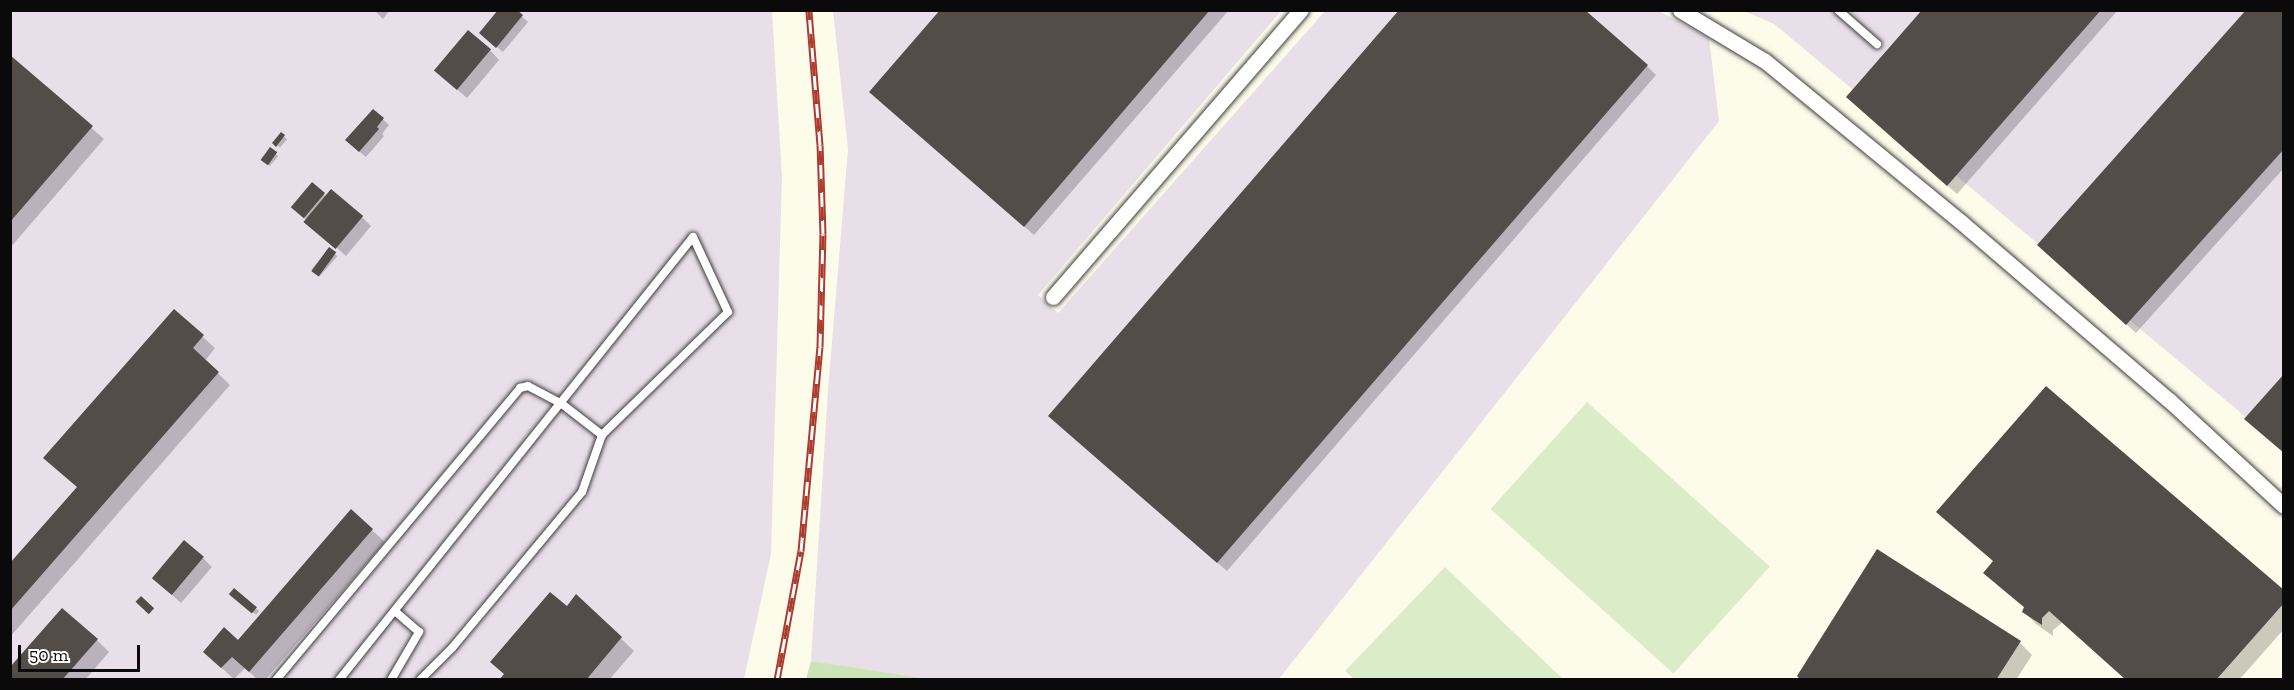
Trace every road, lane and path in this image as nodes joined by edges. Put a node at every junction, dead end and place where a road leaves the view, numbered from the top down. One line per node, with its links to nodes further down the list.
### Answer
1 (1301, 10): 5 (street)
2 (1680, 10): 8 (street)
3 (1838, 10): 4 (lane)
4 (1877, 44)
5 (1053, 297)
6 (562, 404): 7 (lane); 7 (lane); 9 (lane); 10 (lane)
7 (602, 435): 13 (lane)
8 (2283, 506)
9 (395, 611): 11 (lane); 12 (lane)
10 (276, 680)
11 (339, 680)
12 (391, 680)
13 (420, 680)
14 (845, 680): 15 (path)
15 (872, 680)

